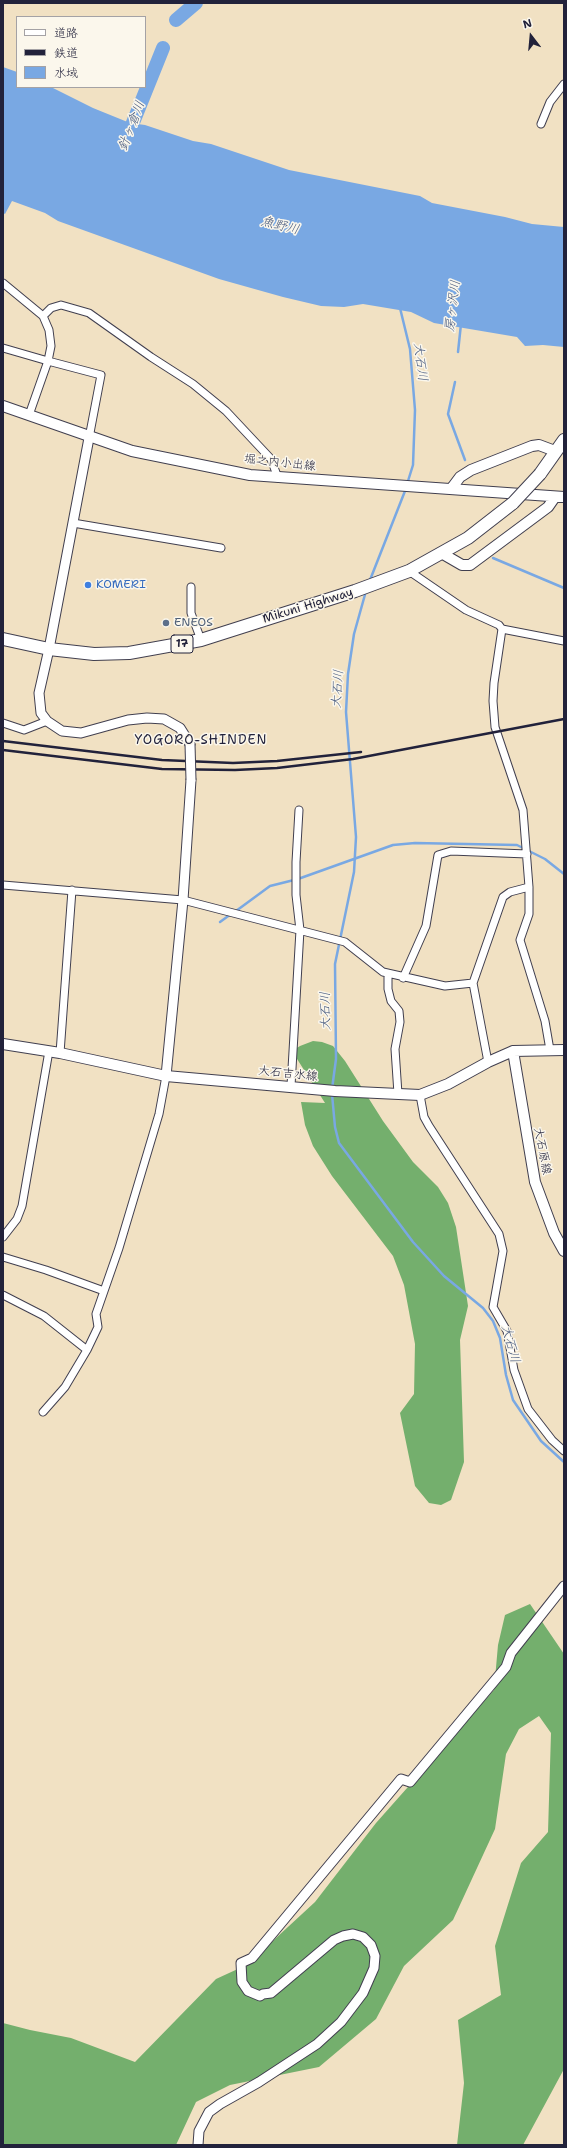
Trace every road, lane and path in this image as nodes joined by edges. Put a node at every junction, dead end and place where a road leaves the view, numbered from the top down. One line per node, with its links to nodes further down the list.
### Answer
1 (564, 84): 2 (street)
2 (541, 124)
3 (3, 283): 4 (street)
4 (43, 316): 6 (street); 12 (street)
5 (3, 348): 6 (street)
6 (48, 361): 8 (street); 9 (street)
7 (3, 406): 8 (main road, 堀之内小出線)
8 (29, 415): 9 (main road, 堀之内小出線)
9 (89, 438): 12 (main road, 堀之内小出線); 15 (street)
10 (564, 440): 11 (highway, Mikuni Highway / 17)
11 (555, 451): 13 (main road); 17 (highway, Mikuni Highway / 17, bridge)
12 (278, 478): 13 (main road, 堀之内小出線)
13 (451, 489): 14 (main road, 堀之内小出線)
14 (560, 497): 17 (main road)
15 (73, 523): 16 (street); 24 (street)
16 (221, 548)
17 (443, 554): 18 (highway, Mikuni Highway / 17)
18 (408, 571): 20 (street); 22 (highway, Mikuni Highway / 17)
19 (191, 587): 22 (street)
20 (502, 629): 23 (street); 28 (street)
21 (3, 639): 24 (highway, Mikuni Highway / 17)
22 (201, 640): 24 (highway, Mikuni Highway / 17)
23 (564, 641)
24 (49, 649): 25 (street)
25 (47, 721): 26 (street); 32 (street, bridge)
26 (3, 723)
27 (299, 810): 33 (street)
28 (526, 854): 30 (street); 35 (street)
29 (3, 885): 31 (street)
30 (529, 887): 36 (street); 38 (street)
31 (72, 890): 32 (street); 42 (street)
32 (183, 900): 33 (street); 44 (street)
33 (300, 930): 34 (street); 45 (street)
34 (388, 973): 35 (street); 46 (street)
35 (404, 978): 36 (street)
36 (473, 983): 43 (street)
37 (3, 1044): 40 (main road, 大石吉水線)
38 (550, 1050): 39 (main road, 大石吉水線); 41 (main road, 大石吉水線)
39 (564, 1050)
40 (49, 1051): 42 (main road, 大石吉水線); 48 (street)
41 (513, 1051): 43 (main road, 大石吉水線); 49 (main road, 大石原線)
42 (60, 1053): 44 (main road, 大石吉水線)
43 (488, 1062): 47 (main road, 大石吉水線)
44 (166, 1076): 45 (main road, 大石吉水線); 51 (street)
45 (290, 1086): 46 (main road, 大石吉水線)
46 (398, 1094): 47 (main road, 大石吉水線)
47 (420, 1095): 55 (street)
48 (3, 1237)
49 (564, 1251)
50 (3, 1257): 51 (street)
51 (104, 1291): 53 (street)
52 (3, 1295): 53 (street)
53 (87, 1350): 54 (street)
54 (43, 1412)
55 (564, 1451)
56 (564, 1586): 57 (street)
57 (198, 2145)

